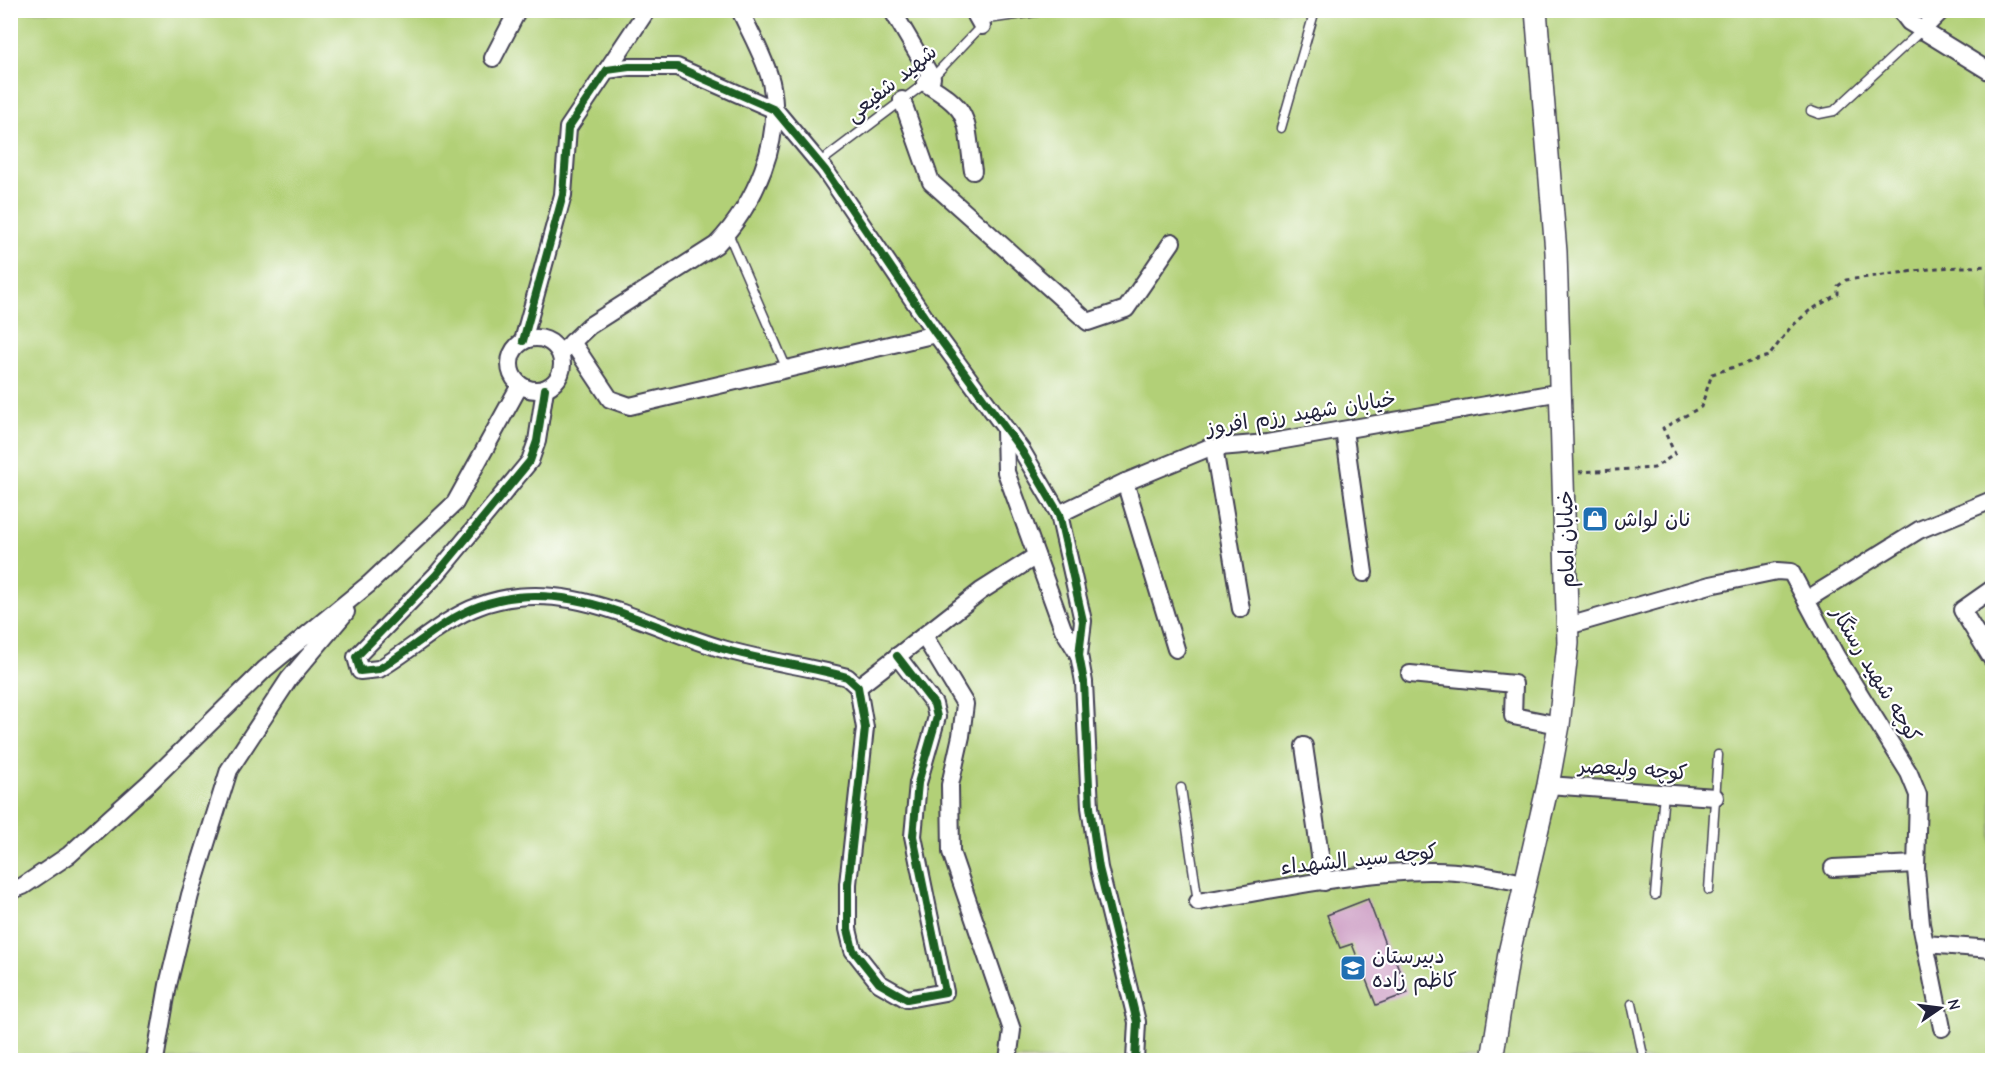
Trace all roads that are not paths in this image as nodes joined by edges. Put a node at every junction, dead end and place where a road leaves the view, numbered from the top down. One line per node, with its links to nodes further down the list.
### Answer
1 (518, 10): 13 (street)
2 (647, 10): 14 (street)
3 (740, 10): 18 (street)
4 (892, 10): 16 (street)
5 (974, 10): 11 (street)
6 (1050, 10): 11 (lane, شهید شفیعی)
7 (1315, 10): 20 (lane)
8 (1536, 10): 31 (street, خیابان امام)
9 (1900, 10): 12 (street)
10 (1942, 10): 12 (street)
11 (982, 26): 16 (lane, شهید شفیعی)
12 (1922, 30): 15 (street); 19 (lane)
13 (493, 58)
14 (607, 70): 18 (street); 26 (street)
15 (1992, 73)
16 (929, 80): 17 (lane, شهید شفیعی); 22 (street)
17 (902, 100): 21 (lane, شهید شفیعی); 24 (street)
18 (775, 110): 21 (street); 23 (street)
19 (1811, 111)
20 (1281, 128)
21 (819, 163): 25 (street)
22 (972, 171)
23 (728, 233): 27 (street); 28 (lane)
24 (1172, 242)
25 (936, 334): 28 (street); 32 (street)
26 (523, 341): 27 (street); 29 (street)
27 (566, 347): 28 (street); 30 (street)
28 (786, 367)
29 (520, 385): 30 (street); 40 (street)
30 (545, 389): 51 (street)
31 (1561, 392): 33 (street, خیابان شهید رزم افروز); 44 (street, خیابان امام)
32 (1005, 430): 37 (street); 38 (street)
33 (1344, 430): 34 (street, خیابان شهید رزم افروز); 39 (street)
34 (1214, 448): 35 (street, خیابان شهید رزم افروز); 43 (street)
35 (1125, 482): 37 (street, خیابان شهید رزم افروز); 46 (street)
36 (1992, 500): 42 (street)
37 (1059, 514): 47 (street)
38 (1036, 556): 45 (street); 47 (street)
39 (1364, 573)
40 (369, 584): 64 (street); 71 (street)
41 (1992, 589): 49 (street)
42 (1806, 600): 44 (street, کوچه شهید رستگار); 59 (street, کوچه شهید رستگار)
43 (1241, 609)
44 (1568, 626): 52 (street, خیابان امام)
45 (924, 636): 48 (street); 72 (street)
46 (1176, 649)
47 (1079, 655): 73 (street)
48 (897, 656): 51 (street); 51 (street)
49 (1992, 659)
50 (1410, 674): 52 (street)
51 (858, 687)
52 (1559, 725): 55 (street, خیابان امام)
53 (1304, 746): 61 (street)
54 (1718, 755): 58 (lane, کوچه ولیعصر)
55 (1548, 785): 57 (street, کوچه ولیعصر); 62 (street, خیابان امام)
56 (1181, 788): 66 (lane)
57 (1664, 793): 58 (street, کوچه ولیعصر); 65 (lane)
58 (1715, 797): 63 (lane, کوچه ولیعصر)
59 (1916, 864): 60 (street); 67 (street, کوچه شهید رستگار)
60 (1833, 868)
61 (1324, 882): 62 (street, کوچه سید الشهداء); 66 (street, کوچه سید الشهداء)
62 (1524, 883): 74 (street, خیابان امام)
63 (1709, 890)
64 (10, 891)
65 (1655, 895)
66 (1198, 903)
67 (1925, 944): 68 (street); 70 (street, کوچه شهید رستگار)
68 (1992, 949)
69 (1632, 1004): 75 (lane)
70 (1942, 1028)
71 (155, 1060)
72 (1008, 1060)
73 (1135, 1060)
74 (1492, 1060)
75 (1644, 1060)

